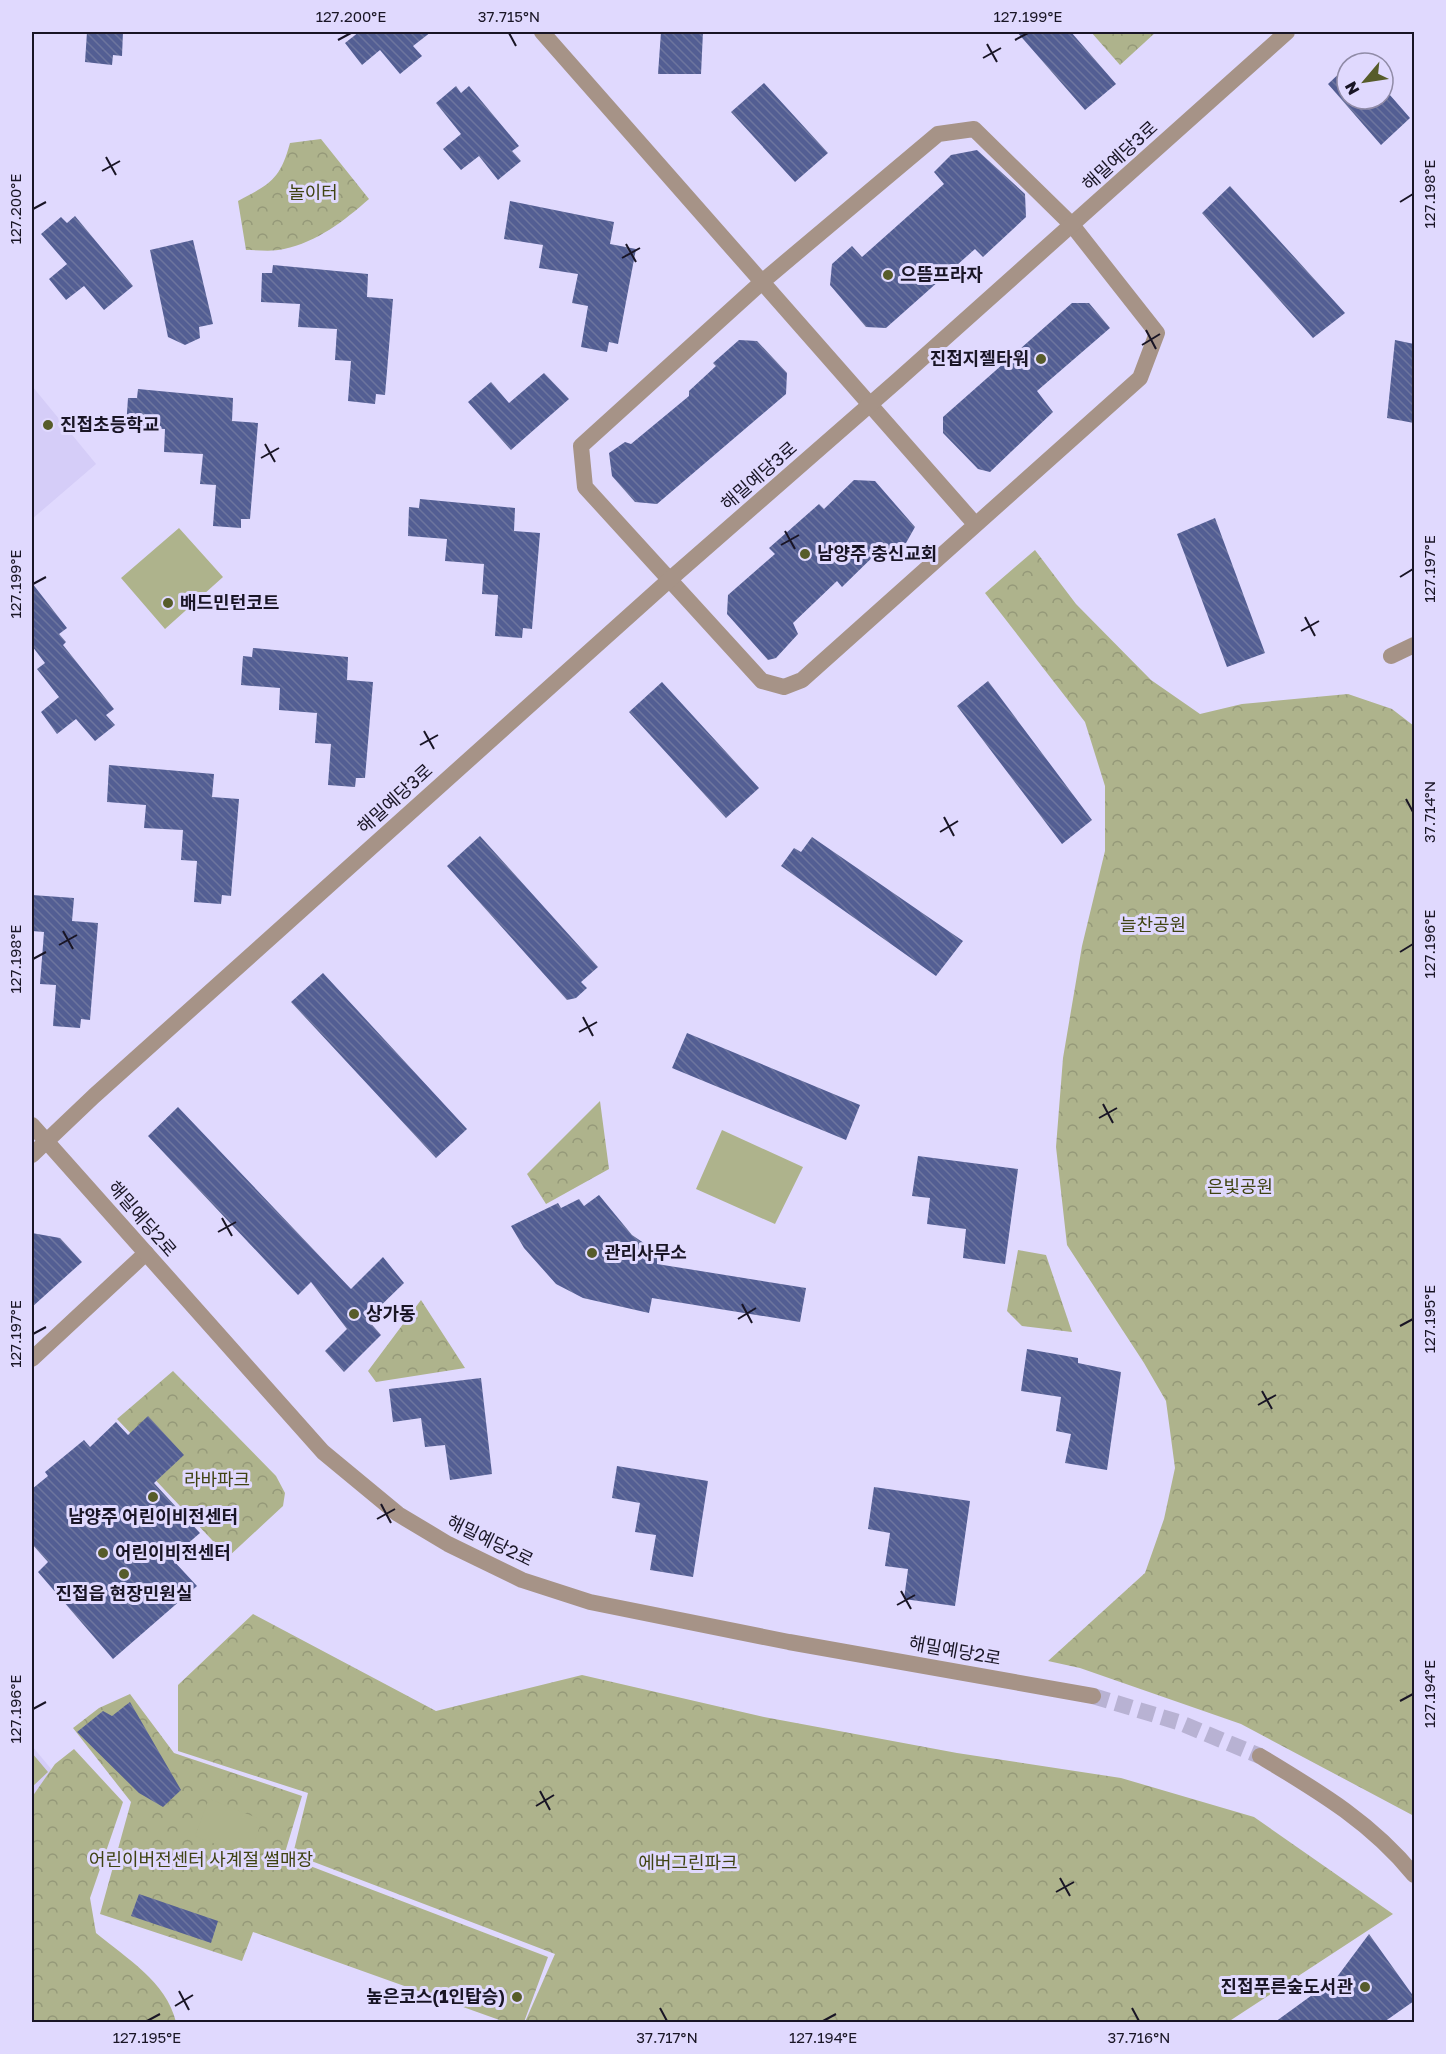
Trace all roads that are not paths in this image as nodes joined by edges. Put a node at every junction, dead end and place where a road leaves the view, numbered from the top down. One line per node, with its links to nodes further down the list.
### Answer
1 (542, 32): 4 (street)
2 (1287, 32): 3 (street, 해밀예당3로)
3 (1072, 225): 4 (street); 5 (street, 해밀예당3로); 6 (street)
4 (764, 282): 5 (street); 7 (street)
5 (871, 404): 6 (street); 7 (street, 해밀예당3로)
6 (975, 524): 7 (street)
7 (668, 581): 11 (street, 해밀예당3로)
8 (1414, 645): 9 (street)
9 (1391, 656)
10 (32, 1125): 11 (street, 해밀예당2로)
11 (46, 1142): 12 (street, 해밀예당3로); 13 (street, 해밀예당2로)
12 (32, 1155)
13 (146, 1253): 14 (street); 15 (street, 해밀예당2로)
14 (32, 1359)
15 (1093, 1696)
16 (1260, 1756): 17 (street)
17 (1414, 1875)

